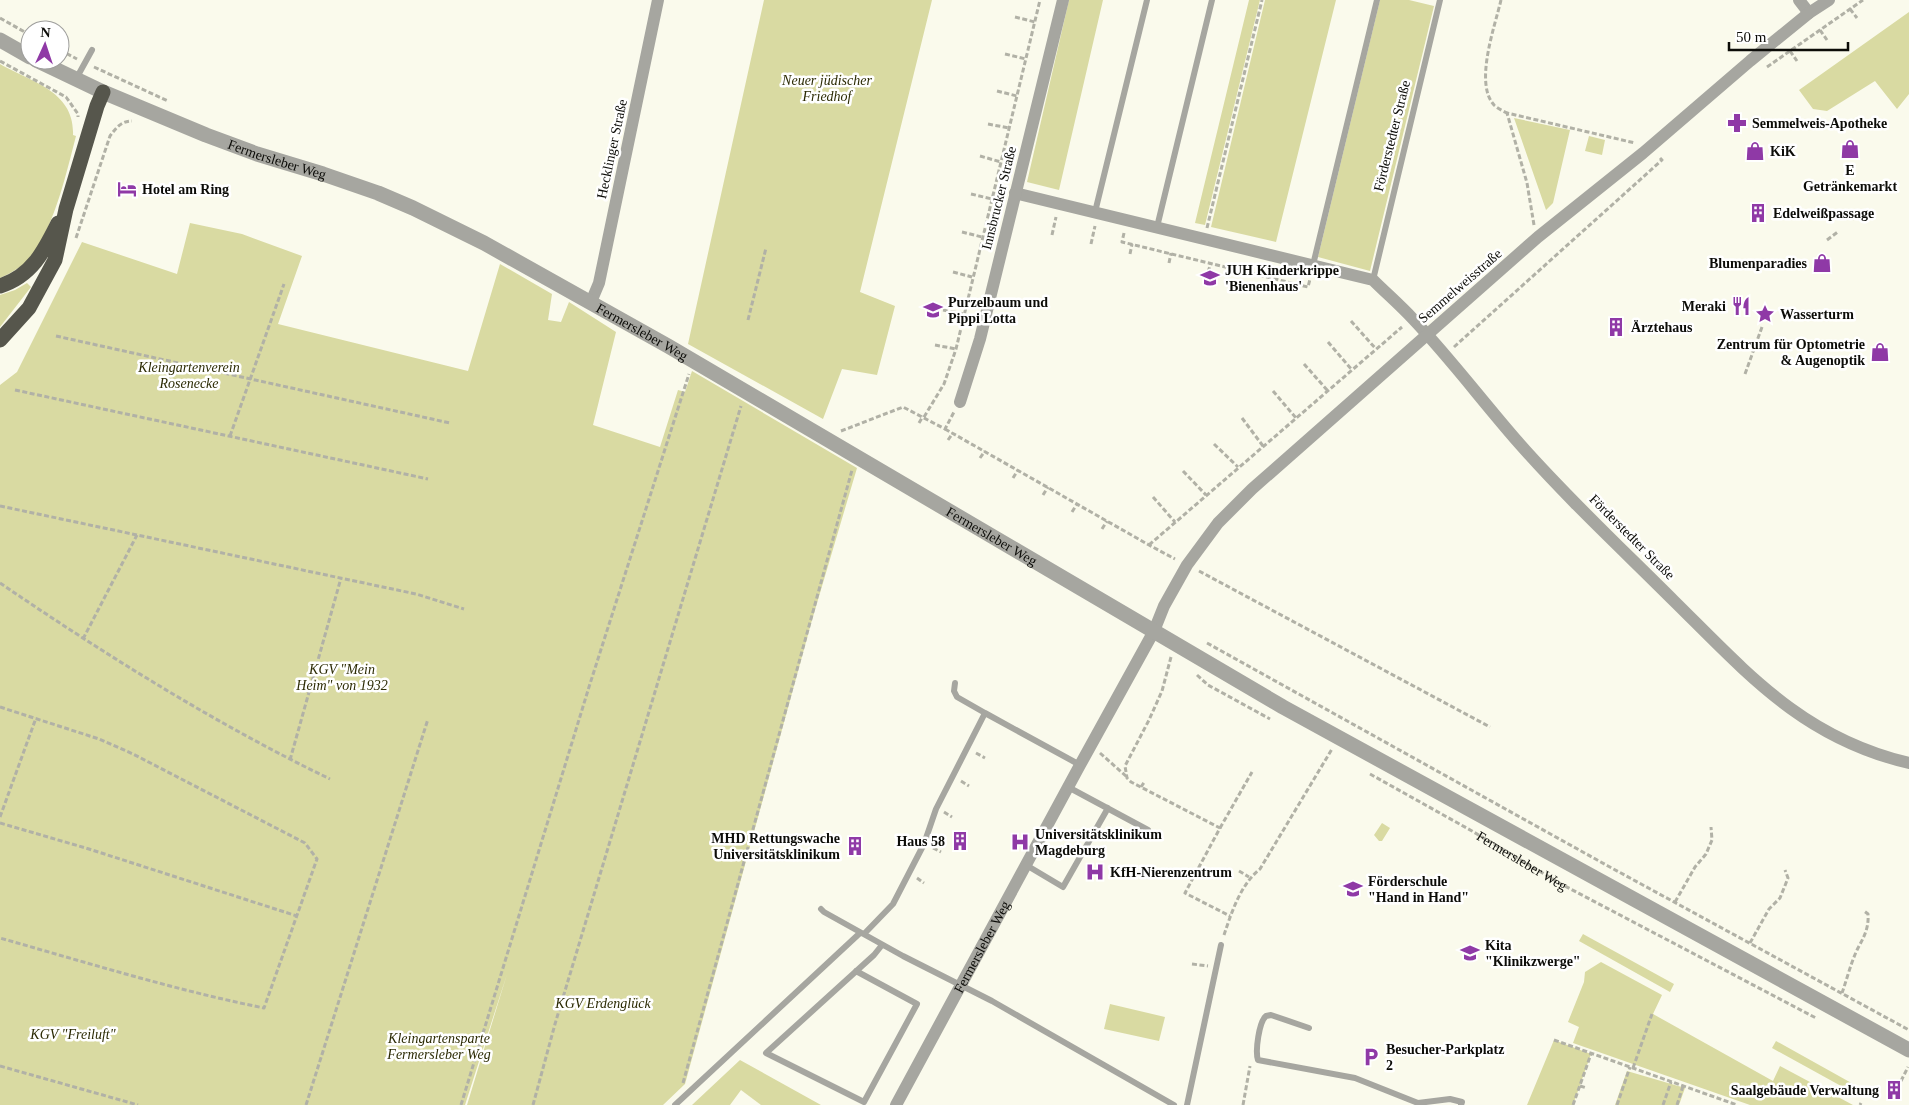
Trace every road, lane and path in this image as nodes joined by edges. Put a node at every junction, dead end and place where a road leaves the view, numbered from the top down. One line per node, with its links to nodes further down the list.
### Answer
1 (658, 0): 76 (street, Hecklinger Straße)
2 (1040, 0): 18 (path)
3 (1063, 0): 45 (street, Innsbrucker Straße)
4 (1147, 0): 50 (lane)
5 (1212, 0): 54 (lane)
6 (1262, 0): 60 (path)
7 (1377, 0): 69 (lane)
8 (1440, 0): 73 (lane, Förderstedter Straße)
9 (1501, 0): 38 (path)
10 (1799, 0): 14 (street)
11 (1829, 0): 14 (street, Semmelweisstraße)
12 (1863, 0): 13 (path)
13 (1850, 9): 17 (path); 20 (path)
14 (1809, 14): 42 (street, Semmelweisstraße)
15 (1015, 17): 18 (path)
16 (0, 18): 19 (path)
17 (1857, 18)
18 (1035, 22): 27 (path)
19 (20, 29)
20 (1820, 30): 22 (path); 25 (path)
21 (0, 40): 24 (street)
22 (1826, 40)
23 (92, 50): 33 (lane)
24 (20, 51)
25 (1790, 51): 29 (path); 30 (path)
26 (1006, 54): 27 (path)
27 (1026, 59): 36 (path)
28 (0, 61): 39 (path)
29 (1797, 61)
30 (1766, 68)
31 (56, 70): 33 (street, Fermersleber Weg)
32 (118, 78): 37 (path)
33 (75, 80): 35 (street, Fermersleber Weg)
34 (996, 91): 36 (path)
35 (102, 92): 49 (highway); 76 (street, Fermersleber Weg)
36 (1017, 96): 41 (path)
37 (176, 104)
38 (1507, 113): 42 (path); 59 (path)
39 (78, 122)
40 (988, 124): 41 (path)
41 (1009, 128): 44 (path)
42 (1649, 147): 59 (street, Semmelweisstraße); 90 (path)
43 (980, 156): 44 (path)
44 (1001, 162): 47 (path)
45 (1015, 193): 48 (street, Förderstedter Straße); 99 (street, Innsbrucker Straße)
46 (971, 194): 47 (path)
47 (992, 199): 58 (path)
48 (1060, 204): 50 (street, Förderstedter Straße); 57 (path)
49 (66, 209): 75 (highway); 85 (highway)
50 (1097, 212): 52 (street, Förderstedter Straße); 62 (path)
51 (1862, 212): 53 (path)
52 (1128, 220): 54 (street, Förderstedter Straße); 63 (path)
53 (1853, 220)
54 (1157, 228): 60 (street, Förderstedter Straße)
55 (1839, 231): 61 (path)
56 (962, 232): 58 (path)
57 (1052, 236)
58 (982, 237): 72 (path)
59 (1538, 237): 83 (street, Semmelweisstraße)
60 (1204, 239): 69 (street, Förderstedter Straße)
61 (1827, 240)
62 (1091, 244)
63 (1132, 244): 65 (path); 66 (path)
64 (766, 248): 80 (path)
65 (1171, 253): 67 (path); 68 (path)
66 (1130, 254)
67 (1169, 262)
68 (1211, 263): 69 (path); 71 (path)
69 (1313, 265): 73 (street, Förderstedter Straße)
70 (953, 272): 72 (path)
71 (1208, 272)
72 (972, 277): 78 (path)
73 (1372, 280): 79 (street, Förderstedter Straße)
74 (284, 284): 94 (path)
75 (0, 286)
76 (591, 302): 114 (street, Fermersleber Weg)
77 (944, 310): 78 (path)
78 (964, 314): 88 (path)
79 (1412, 318): 83 (street, Förderstedter Straße); 89 (path)
80 (748, 320)
81 (1351, 321): 89 (path)
82 (1762, 327): 93 (path)
83 (1427, 334): 90 (street, Förderstedter Straße); 133 (street, Semmelweisstraße)
84 (56, 336): 94 (path)
85 (0, 340)
86 (1328, 342): 92 (path)
87 (935, 344): 88 (path)
88 (956, 349): 100 (path)
89 (1376, 349): 92 (path)
90 (1444, 355): 156 (street, Förderstedter Straße)
91 (1304, 364): 97 (path)
92 (1352, 370): 97 (path)
93 (1745, 374)
94 (251, 379): 105 (path); 109 (path)
95 (15, 390): 109 (path)
96 (1273, 391): 102 (path)
97 (1328, 391): 102 (path)
98 (683, 392): 214 (path)
99 (960, 402): 106 (path)
100 (924, 417): 104 (path); 106 (path); 108 (path)
101 (1242, 418): 112 (path)
102 (1296, 418): 112 (path)
103 (737, 421): 215 (path)
104 (919, 423)
105 (450, 424)
106 (945, 429): 107 (path)
107 (953, 433): 110 (path); 113 (path)
108 (833, 434)
109 (230, 436): 120 (path)
110 (948, 440)
111 (1214, 444): 116 (path)
112 (1264, 446): 116 (path)
113 (985, 451): 115 (path); 117 (path)
114 (855, 457): 137 (street, Fermersleber Weg); 210 (path)
115 (980, 458)
116 (1238, 467): 123 (path)
117 (1018, 470): 119 (path); 121 (path)
118 (1183, 471): 123 (path)
119 (1013, 478)
120 (428, 479)
121 (1048, 487): 122 (path); 125 (path)
122 (1042, 494)
123 (1206, 495): 129 (path)
124 (1153, 497): 129 (path)
125 (1077, 504): 127 (path); 128 (path)
126 (0, 506): 131 (path)
127 (1072, 512)
128 (1106, 521): 130 (path); 132 (path)
129 (1175, 522): 132 (path)
130 (1102, 529)
131 (137, 535): 134 (path); 138 (path)
132 (1149, 545): 133 (path)
133 (1187, 565): 137 (street, Semmelweisstraße); 149 (path)
134 (342, 578): 136 (path); 155 (path)
135 (0, 583): 138 (path)
136 (464, 609)
137 (1154, 632): 140 (path); 150 (street, Fermersleber Weg); 157 (street, Fermersleber Weg)
138 (83, 639): 155 (path)
139 (1203, 640): 177 (path)
140 (1170, 658): 141 (path); 160 (path)
141 (1178, 662)
142 (1191, 670): 148 (path)
143 (955, 683): 145 (lane)
144 (0, 707): 146 (path)
145 (985, 713): 157 (lane); 184 (lane)
146 (36, 718): 166 (path); 182 (path)
147 (428, 719): 213 (path)
148 (1278, 723)
149 (1490, 727)
150 (1338, 738): 152 (path); 200 (street, Fermersleber Weg)
151 (1322, 747): 152 (path)
152 (1330, 752): 154 (path); 176 (path)
153 (1105, 756): 160 (path)
154 (1339, 757)
155 (290, 760): 161 (path)
156 (1909, 763)
157 (1080, 765): 163 (street, Fermersleber Weg)
158 (1365, 771): 195 (path, Fermersleber Weg)
159 (1252, 772): 168 (path)
160 (1127, 778): 164 (path)
161 (330, 779)
162 (1145, 781): 164 (path)
163 (1068, 787): 165 (lane); 171 (street, Fermersleber Weg)
164 (1141, 787): 168 (path)
165 (1108, 808): 170 (lane); 171 (lane)
166 (0, 817)
167 (0, 823): 182 (path)
168 (1220, 828): 183 (path)
169 (1711, 828): 173 (path)
170 (1148, 830)
171 (1025, 865): 192 (street, Fermersleber Weg)
172 (1690, 865): 173 (path)
173 (1695, 868): 177 (path)
174 (1785, 870): 180 (path)
175 (1239, 871): 176 (path)
176 (1249, 878): 183 (path)
177 (1675, 902): 186 (path)
178 (1765, 906): 180 (path)
179 (821, 908): 184 (lane)
180 (1769, 909): 186 (path)
181 (1864, 911): 190 (path)
182 (297, 916): 185 (path)
183 (1230, 916): 188 (path)
184 (862, 934): 187 (lane); 210 (lane)
185 (0, 938)
186 (1750, 943): 193 (path)
187 (882, 945): 191 (lane); 192 (lane)
188 (1221, 945): 219 (lane)
189 (1852, 948): 190 (path)
190 (1857, 950): 193 (path)
191 (856, 971): 191 (lane)
192 (961, 985): 217 (street, Fermersleber Weg); 218 (lane)
193 (1842, 993): 197 (path)
194 (1652, 1014): 204 (path)
195 (1821, 1021)
196 (1309, 1028): 201 (lane)
197 (1909, 1030)
198 (1554, 1040): 199 (path)
199 (1591, 1054): 204 (path); 207 (path)
200 (1904, 1056): 203 (path)
201 (1258, 1060): 220 (path); 221 (lane)
202 (0, 1066): 212 (path)
203 (1909, 1067): 205 (path)
204 (1632, 1068): 206 (path); 223 (path)
205 (1901, 1081)
206 (1671, 1082): 208 (path); 224 (path)
207 (1580, 1086): 209 (path); 222 (path)
208 (1683, 1086): 211 (path); 225 (path)
209 (1587, 1088)
210 (682, 1099): 216 (lane)
211 (1723, 1100): 226 (path); 227 (path)
212 (138, 1105)
213 (306, 1105)
214 (461, 1105)
215 (533, 1105)
216 (675, 1105)
217 (896, 1105)
218 (1174, 1105)
219 (1187, 1105)
220 (1243, 1105)
221 (1461, 1105)
222 (1573, 1105)
223 (1617, 1105)
224 (1663, 1105)
225 (1677, 1105)
226 (1722, 1105)
227 (1737, 1105)

